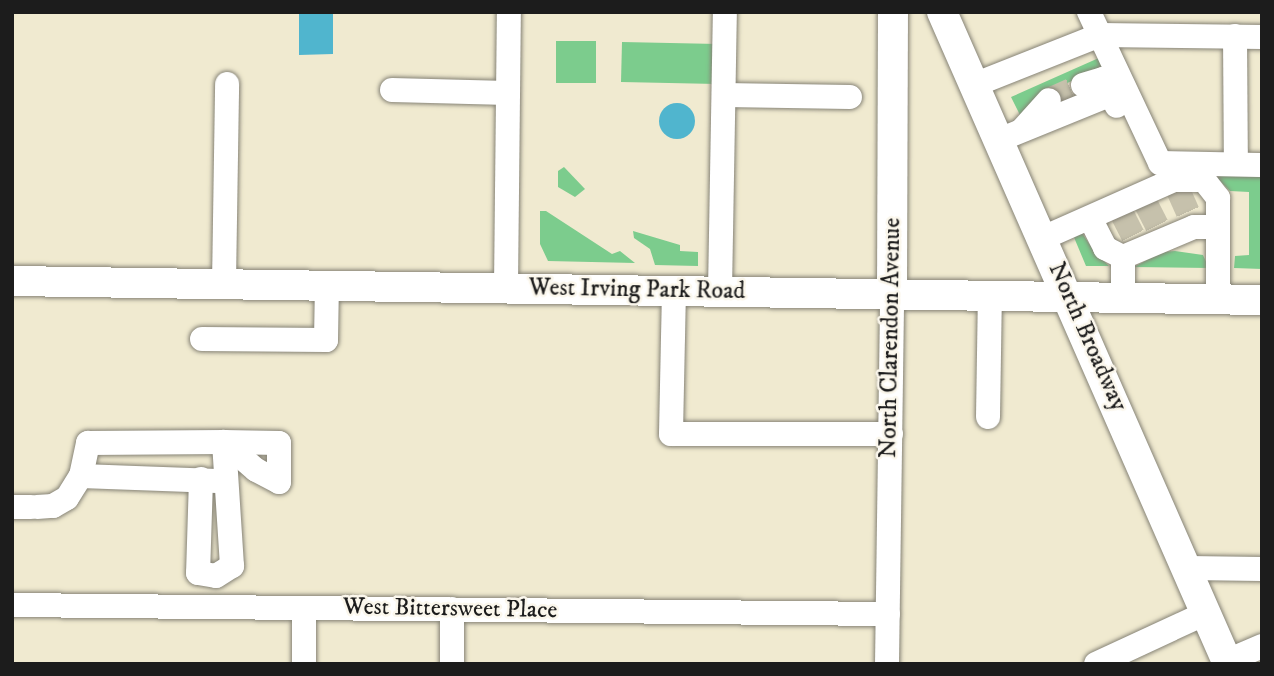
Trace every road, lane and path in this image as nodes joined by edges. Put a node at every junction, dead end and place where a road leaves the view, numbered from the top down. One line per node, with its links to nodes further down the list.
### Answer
1 (509, 12): 13 (street)
2 (725, 12): 15 (street)
3 (893, 12): 30 (main road, North Clarendon Avenue)
4 (942, 12): 10 (main road, North Broadway)
5 (1089, 12): 7 (street)
6 (1226, 28): 7 (street); 7 (street); 8 (street)
7 (1100, 35): 10 (street)
8 (1262, 37)
9 (227, 84): 25 (street)
10 (974, 85): 18 (main road, North Broadway)
11 (1083, 85): 14 (street)
12 (392, 90): 13 (street)
13 (508, 93): 27 (street)
14 (1112, 94): 18 (street); 19 (street)
15 (724, 95): 16 (street); 29 (street)
16 (850, 97)
17 (1049, 100): 18 (street)
18 (1010, 135): 22 (main road, North Broadway)
19 (1159, 192): 20 (street); 21 (street)
20 (1090, 218): 22 (street); 23 (street)
21 (1200, 223): 23 (street); 34 (street)
22 (1043, 238): 32 (main road, North Broadway)
23 (1132, 248): 33 (street)
24 (12, 281): 25 (main road, West Irving Park Road)
25 (224, 283): 26 (main road, West Irving Park Road)
26 (327, 285): 27 (main road, West Irving Park Road); 36 (street)
27 (506, 288): 28 (main road, West Irving Park Road)
28 (674, 290): 29 (main road, West Irving Park Road); 38 (street)
29 (720, 291): 30 (main road, West Irving Park Road)
30 (892, 294): 31 (main road, West Irving Park Road); 38 (street, North Clarendon Avenue)
31 (990, 296): 32 (main road, West Irving Park Road); 37 (street)
32 (1070, 297): 33 (main road, West Irving Park Road); 43 (main road, North Broadway)
33 (1123, 298): 34 (main road, West Irving Park Road)
34 (1218, 299): 35 (main road, West Irving Park Road)
35 (1262, 300)
36 (202, 339)
37 (988, 417)
38 (891, 434): 51 (street, North Clarendon Avenue)
39 (81, 476): 40 (street); 41 (street); 42 (street)
40 (201, 479): 41 (street); 45 (street)
41 (228, 482): 45 (street)
42 (26, 507)
43 (1188, 568): 44 (street); 50 (main road, North Broadway)
44 (1262, 569)
45 (224, 571): 47 (street)
46 (12, 605): 47 (street, West Bittersweet Place)
47 (215, 607): 48 (street, West Bittersweet Place)
48 (304, 608): 49 (street, West Bittersweet Place); 54 (street)
49 (452, 609): 51 (street, West Bittersweet Place); 55 (street)
50 (1206, 613): 53 (main road, North Broadway); 57 (street)
51 (888, 614): 56 (street, North Clarendon Avenue)
52 (1262, 646): 53 (street)
53 (1228, 662)
54 (304, 664)
55 (452, 664)
56 (887, 664)
57 (1096, 664)

